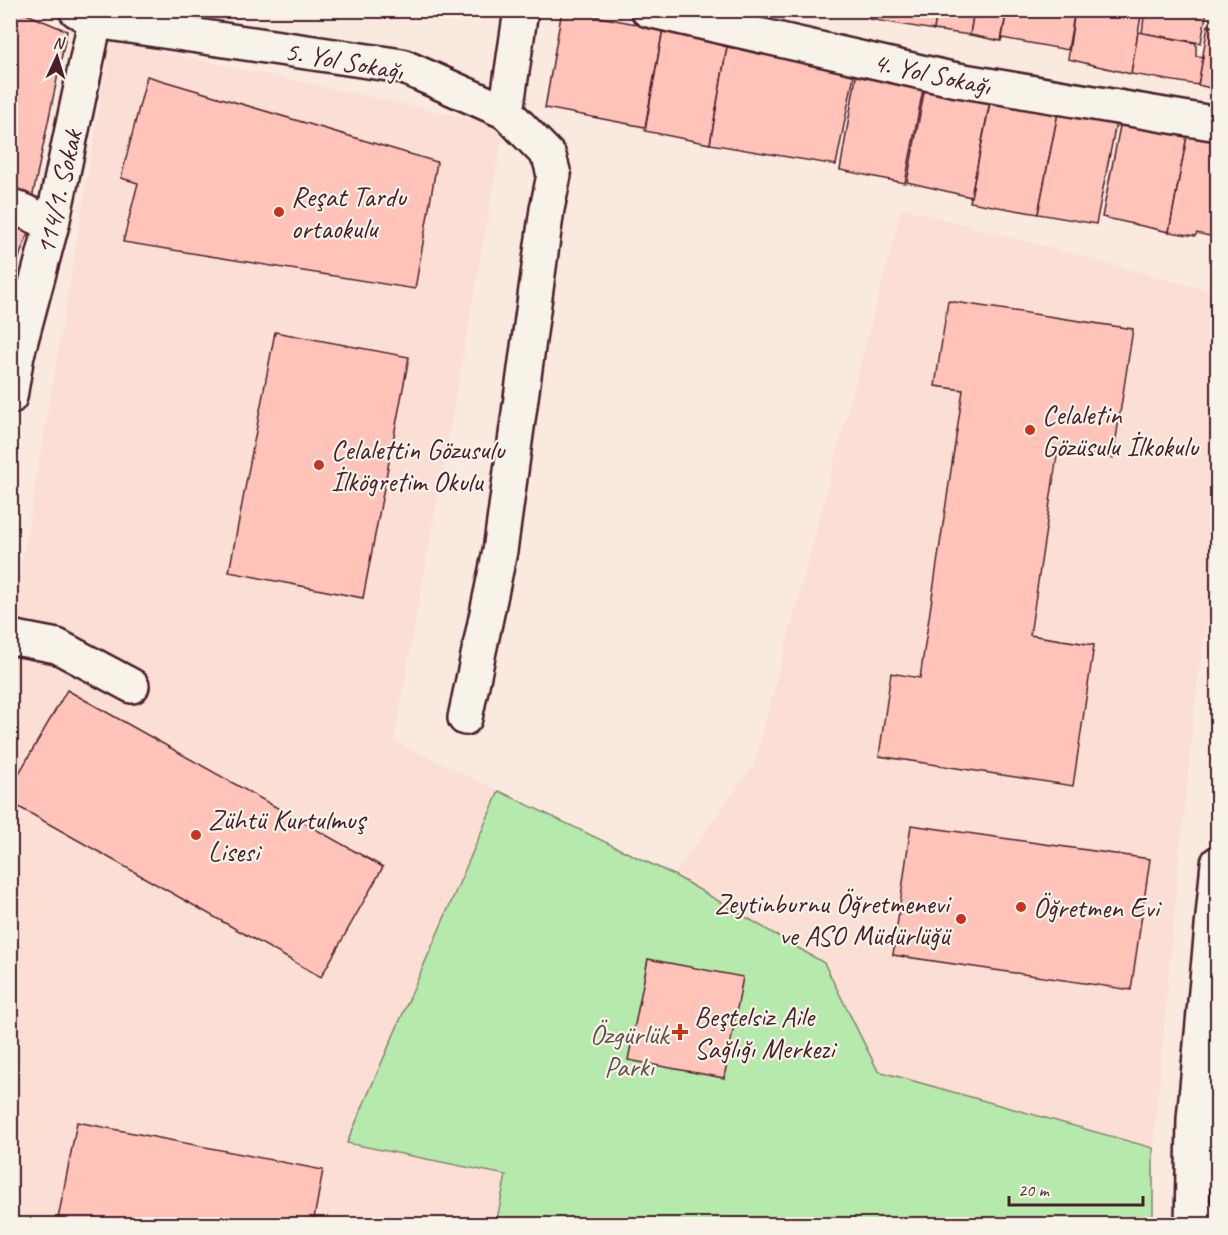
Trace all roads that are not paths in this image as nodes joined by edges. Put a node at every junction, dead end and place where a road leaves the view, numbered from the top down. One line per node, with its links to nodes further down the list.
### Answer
1 (521, 10): 4 (street)
2 (648, 10): 5 (street, 4. Yol Sokağı)
3 (85, 16): 4 (street, 5. Yol Sokağı); 7 (street, 114/1. Sokak)
4 (506, 112): 12 (street)
5 (1218, 124)
6 (10, 205): 7 (street)
7 (52, 224): 8 (street, 114/1. Sokak)
8 (14, 353): 9 (street, 114/1. Sokak)
9 (10, 397)
10 (10, 637): 11 (street)
11 (132, 686)
12 (465, 718)
13 (1218, 864): 15 (street)
14 (1218, 1217): 16 (street)
15 (1192, 1224)
16 (1205, 1224)

